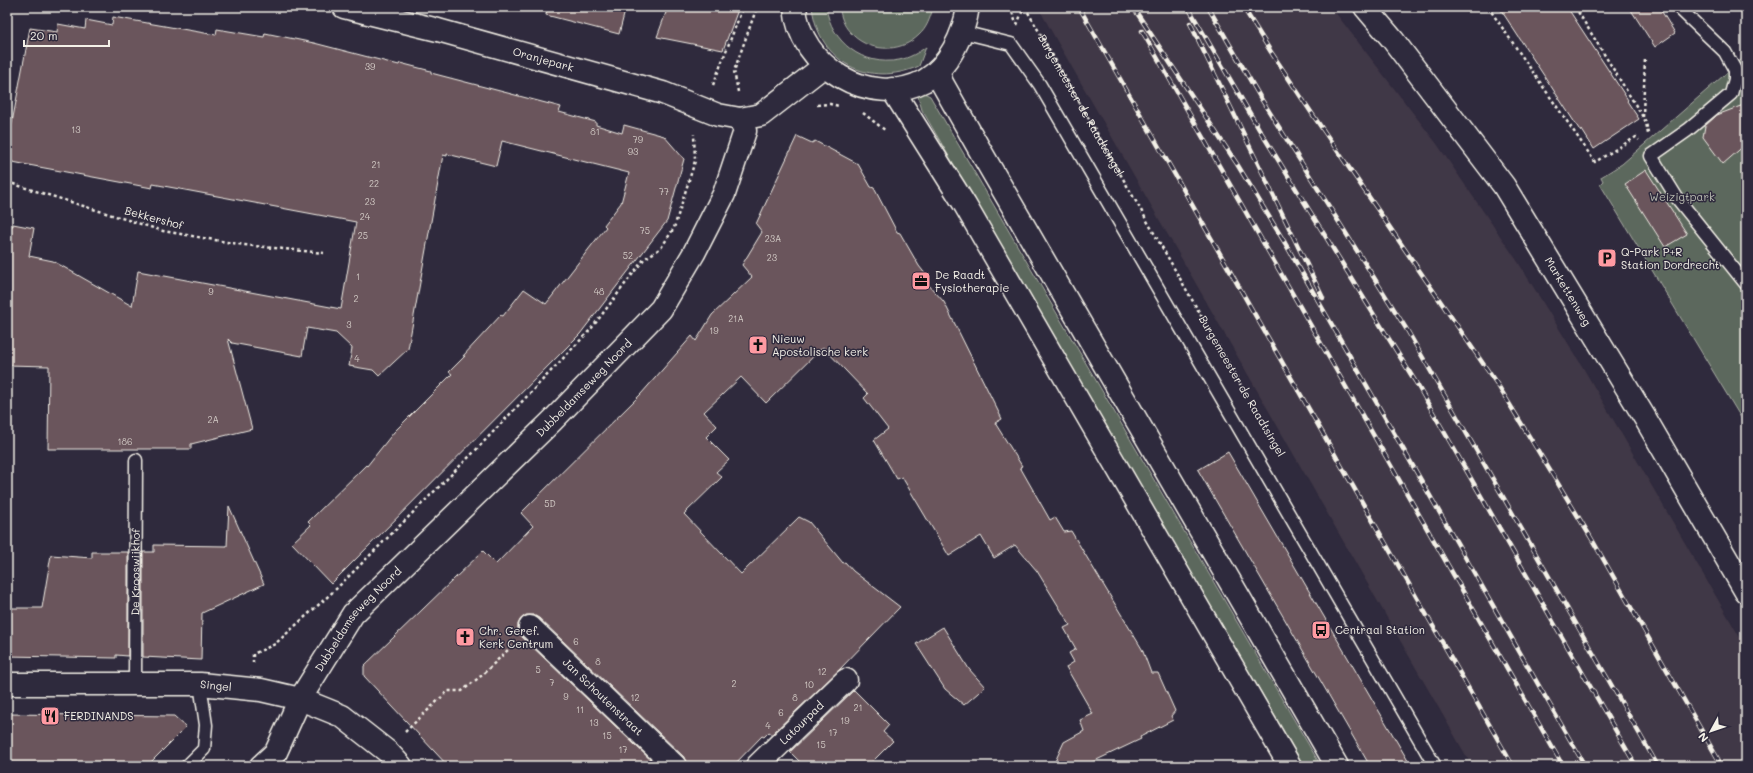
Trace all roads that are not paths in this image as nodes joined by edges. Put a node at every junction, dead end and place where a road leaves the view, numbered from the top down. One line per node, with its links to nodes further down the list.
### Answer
1 (344, 7): 10 (main road, Oranjepark)
2 (795, 7): 7 (main road)
3 (968, 7): 6 (main road)
4 (1365, 7): 13 (main road, Markettenweg)
5 (1678, 7): 11 (lane)
6 (962, 32): 8 (main road); 27 (lane)
7 (824, 66): 9 (main road); 10 (main road)
8 (938, 71): 9 (main road); 26 (main road)
9 (892, 89): 25 (main road)
10 (740, 119): 19 (main road, Dubbeldamseweg Noord)
11 (1746, 284)
12 (136, 460): 17 (lane, De Krooswijkhof)
13 (1746, 592)
14 (530, 627): 23 (main road, Jan Schoutenstraat)
15 (846, 680): 24 (main road, Latourpad)
16 (7, 684): 17 (main road, Singel)
17 (135, 684): 18 (main road, Singel)
18 (200, 684): 19 (main road, Singel); 20 (lane)
19 (300, 699): 21 (main road, Dubbeldamseweg Noord); 22 (main road, Singel)
20 (187, 766)
21 (261, 766)
22 (401, 766)
23 (675, 766)
24 (757, 766)
25 (1290, 766)
26 (1337, 766)
27 (1435, 766)

